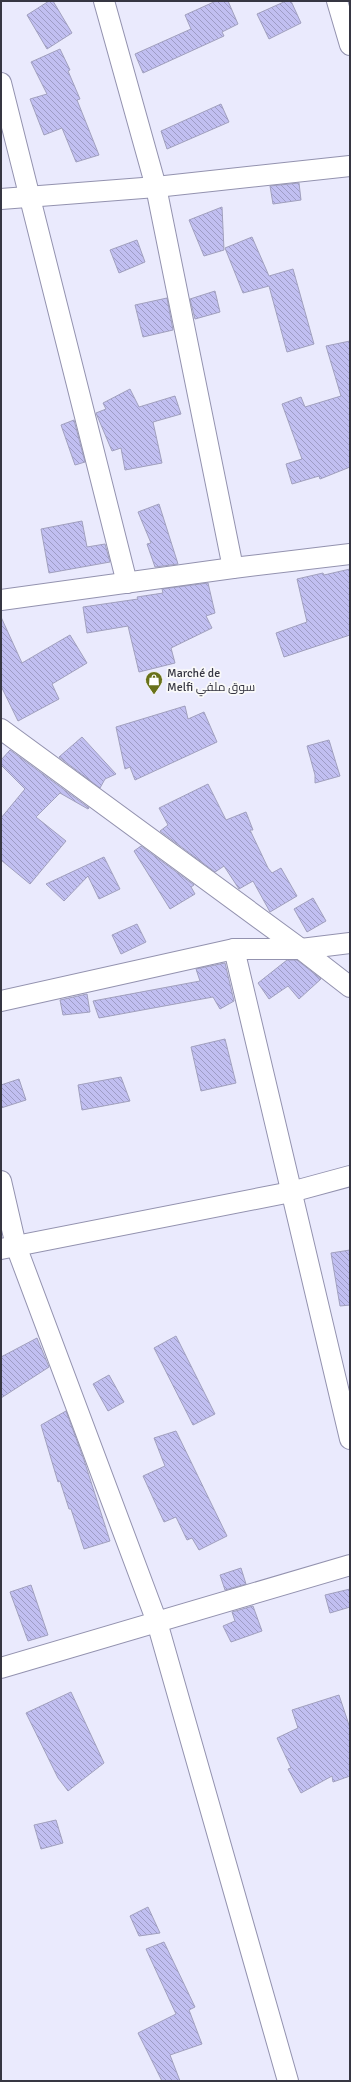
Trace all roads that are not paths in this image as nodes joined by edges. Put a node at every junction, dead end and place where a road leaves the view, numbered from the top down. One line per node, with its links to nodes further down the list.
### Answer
1 (104, 1): 6 (street)
2 (338, 1): 3 (street)
3 (350, 45)
4 (1, 83): 7 (street)
5 (350, 166): 6 (street)
6 (156, 187): 7 (street); 10 (street)
7 (30, 196): 8 (street); 11 (street)
8 (1, 199)
9 (350, 554): 10 (street)
10 (233, 568): 11 (street)
11 (127, 583): 12 (street)
12 (1, 600)
13 (1, 729): 16 (street)
14 (350, 943): 16 (street)
15 (234, 949): 16 (street); 18 (street); 21 (street)
16 (302, 949): 17 (street)
17 (350, 987)
18 (1, 1001)
19 (350, 1176): 21 (street)
20 (1, 1181): 22 (street)
21 (291, 1192): 22 (street); 23 (street)
22 (8, 1247): 25 (street)
23 (350, 1439)
24 (350, 1566): 25 (street)
25 (157, 1622): 26 (street); 27 (street)
26 (1, 1668)
27 (288, 2081)

